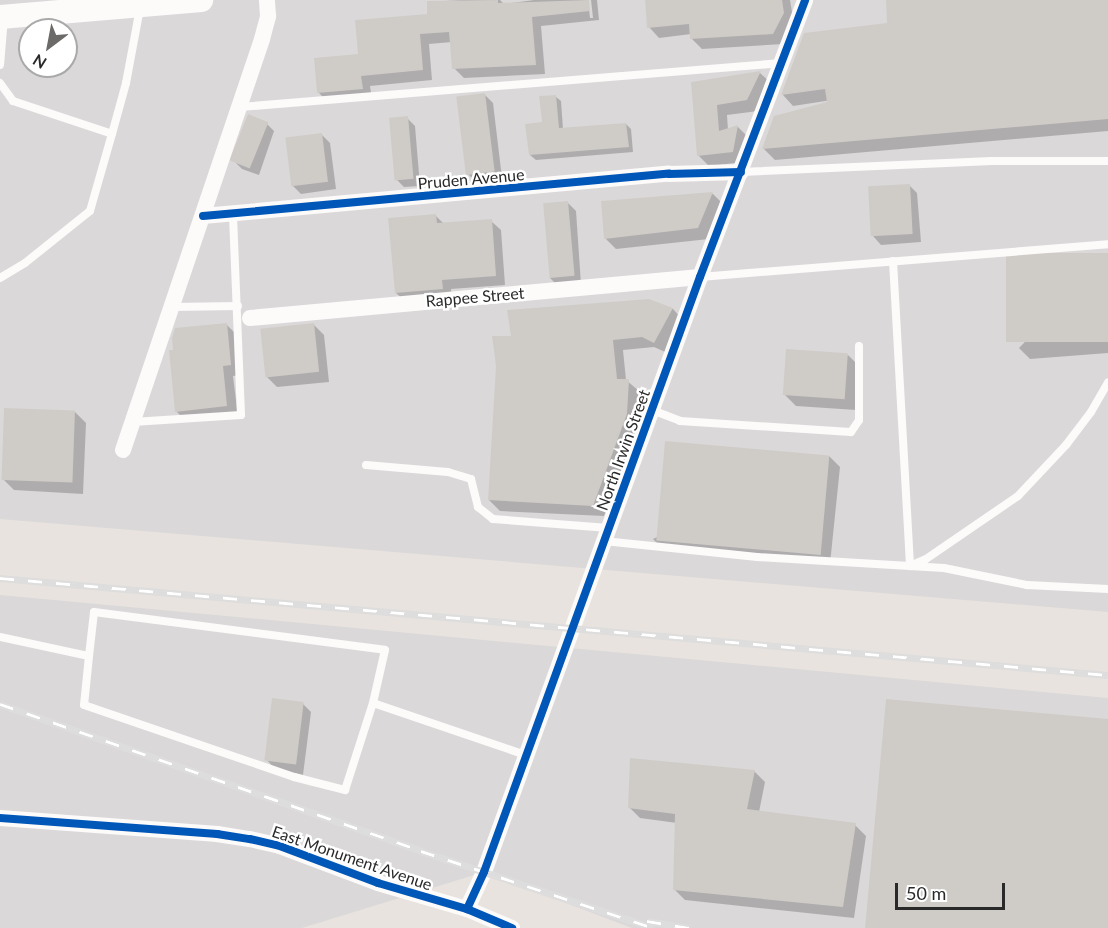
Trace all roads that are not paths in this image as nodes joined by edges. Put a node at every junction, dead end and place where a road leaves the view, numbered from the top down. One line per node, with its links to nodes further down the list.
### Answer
1 (267, 0): 10 (street)
2 (805, 0): 7 (street, North Irwin Street)
3 (188, 1): 5 (main road)
4 (86, 5): 5 (main road); 6 (main road)
5 (141, 5): 11 (lane)
6 (2, 17): 8 (lane)
7 (783, 63): 10 (lane); 13 (street, North Irwin Street)
8 (0, 65)
9 (0, 83): 11 (lane)
10 (240, 106): 15 (street)
11 (112, 134): 19 (lane)
12 (1108, 161): 13 (lane)
13 (741, 172): 14 (street, Pruden Avenue); 18 (street, North Irwin Street)
14 (233, 212): 15 (street, Pruden Avenue); 21 (lane)
15 (203, 216): 20 (street)
16 (1108, 244): 17 (lane)
17 (893, 261): 18 (lane); 29 (lane)
18 (700, 277): 21 (street, Rappee Street); 24 (street, North Irwin Street)
19 (0, 278)
20 (172, 307): 21 (lane); 25 (street)
21 (244, 312): 25 (lane)
22 (859, 346): 24 (lane)
23 (1108, 382): 29 (lane)
24 (652, 410): 28 (street, North Irwin Street)
25 (133, 422): 26 (street)
26 (123, 450)
27 (366, 465): 28 (lane)
28 (606, 535): 29 (lane); 34 (street, North Irwin Street)
29 (910, 566): 30 (lane)
30 (1108, 589)
31 (0, 638): 32 (lane)
32 (89, 656): 33 (lane); 33 (lane)
33 (373, 703): 34 (lane)
34 (526, 754): 36 (street, North Irwin Street)
35 (0, 818): 36 (street, East Monument Avenue)
36 (467, 909): 37 (street, East Monument Avenue)
37 (512, 928)

